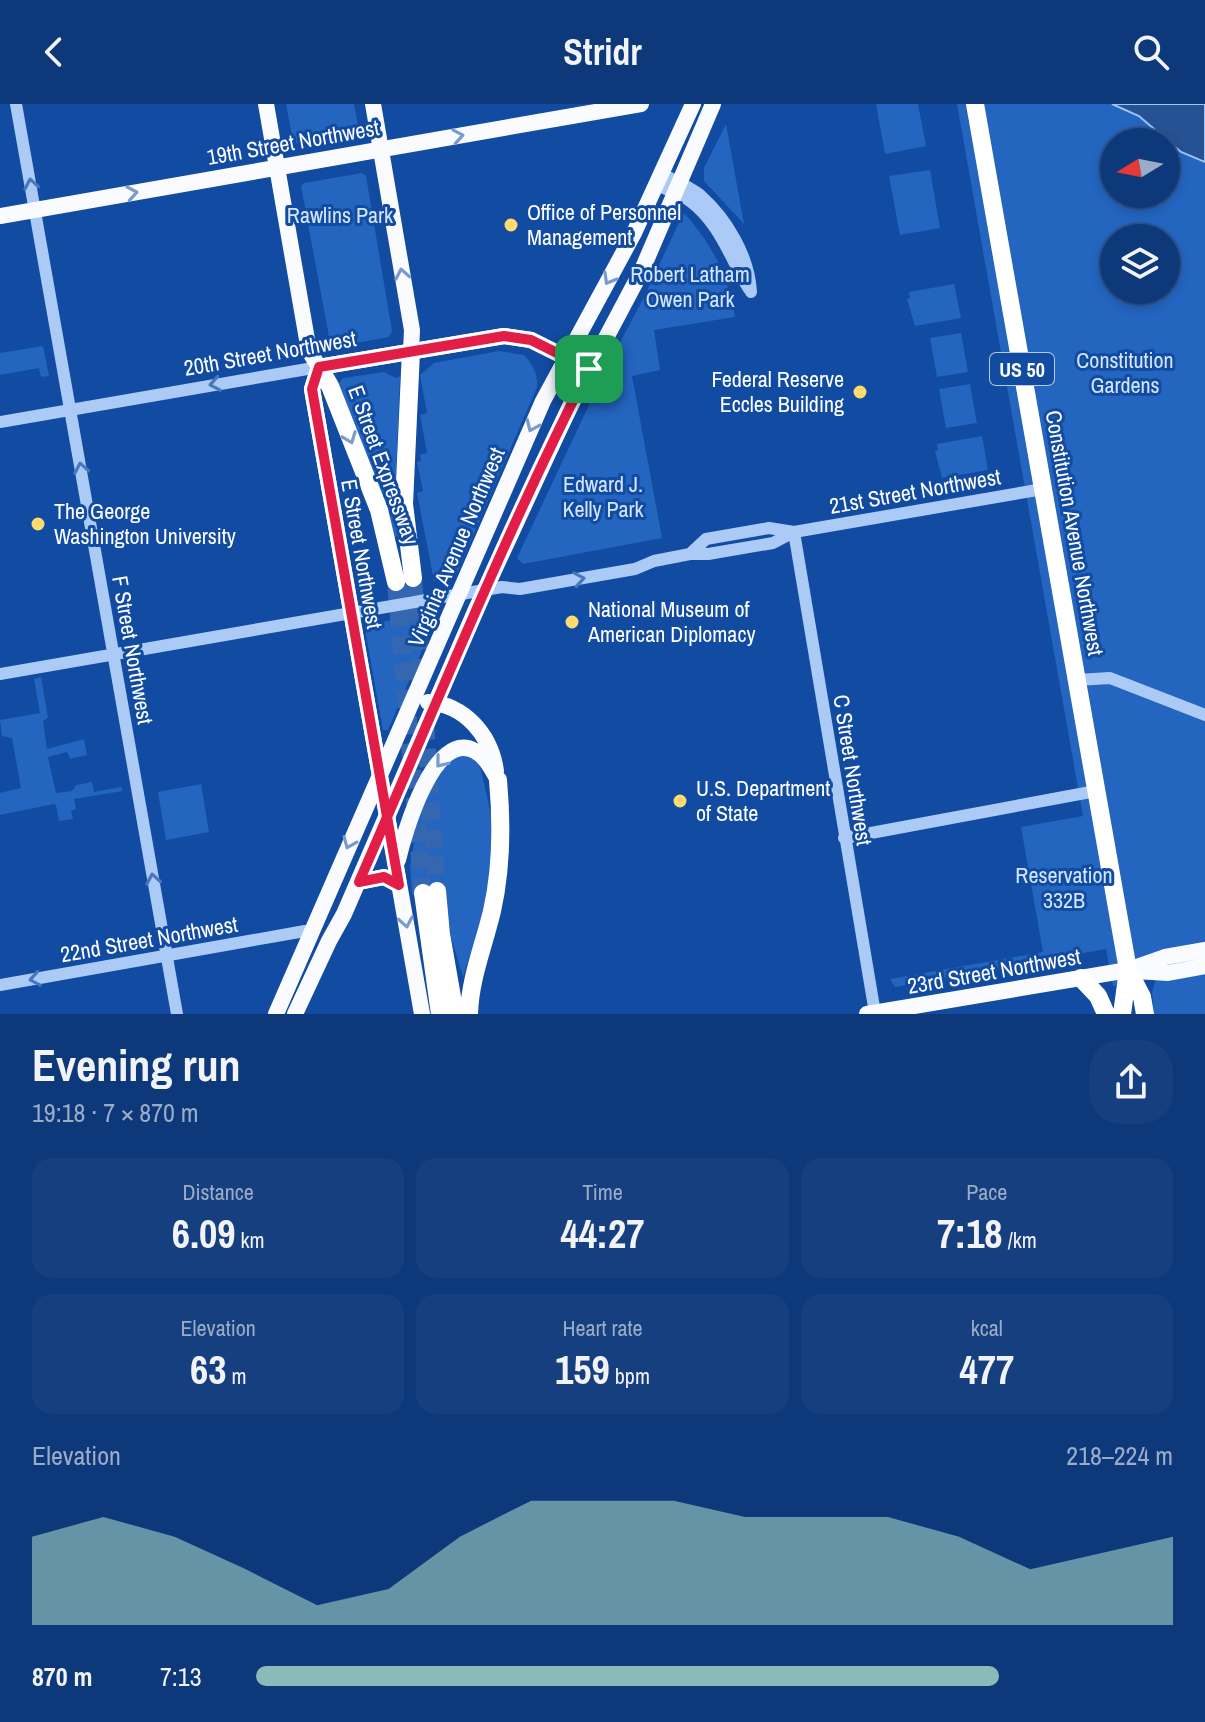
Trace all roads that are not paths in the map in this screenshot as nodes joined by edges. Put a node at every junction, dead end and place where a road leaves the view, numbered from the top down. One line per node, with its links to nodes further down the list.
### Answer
1 (16, 104): 12 (street, F Street Northwest, one-way to 1)
2 (266, 104): 9 (main road, E Street Northwest)
3 (373, 104): 8 (main road)
4 (641, 104): 8 (main road, 19th Street Northwest, one-way to 4)
5 (693, 104): 10 (main road, Virginia Avenue Northwest)
6 (713, 104): 11 (main road, Virginia Avenue Northwest)
7 (975, 104): 20 (highway, Constitution Avenue Northwest / US 50)
8 (381, 149): 9 (main road, 19th Street Northwest); 14 (main road, one-way to 8)
9 (278, 167): 12 (main road, 19th Street Northwest, one-way to 9); 16 (main road, E Street Northwest)
10 (659, 180): 11 (street); 15 (main road, Virginia Avenue Northwest, one-way to 15)
11 (678, 188): 11 (street); 17 (main road, Virginia Avenue Northwest)
12 (35, 210): 13 (main road, 19th Street Northwest); 18 (street, F Street Northwest)
13 (0, 216)
14 (411, 351): 15 (main road, 20th Street Northwest); 16 (main road, 20th Street Northwest); 16 (highway, E Street Expressway, one-way to 14)
15 (566, 356): 17 (main road, 20th Street Northwest); 23 (main road, Virginia Avenue Northwest, one-way to 23)
16 (319, 367): 18 (street, 20th Street Northwest, one-way to 18); 24 (main road, E Street Northwest)
17 (589, 369): 22 (main road, Virginia Avenue Northwest)
18 (70, 410): 19 (street, 20th Street Northwest); 25 (street, F Street Northwest, one-way to 18)
19 (0, 422)
20 (1043, 489): 21 (street, 21st Street Northwest); 27 (highway, Constitution Avenue Northwest / US 50)
21 (794, 532): 22 (street, 21st Street Northwest, one-way to 21); 35 (street, C Street Northwest)
22 (485, 590): 23 (street, 21st Street Northwest); 29 (main road, Virginia Avenue Northwest)
23 (457, 595): 24 (street, 21st Street Northwest); 28 (main road, Virginia Avenue Northwest)
24 (350, 613): 25 (street, 21st Street Northwest); 31 (main road, E Street Northwest)
25 (114, 655): 26 (street, 21st Street Northwest); 43 (street, F Street Northwest, one-way to 25)
26 (0, 674)
27 (1077, 680): 30 (street); 33 (highway, Constitution Avenue Northwest / US 50)
28 (414, 701): 29 (main road); 31 (main road, Virginia Avenue Northwest)
29 (436, 703): 32 (main road); 34 (main road, Virginia Avenue Northwest)
30 (1205, 715)
31 (380, 777): 34 (main road, E Street Northwest); 39 (main road, Virginia Avenue Northwest, one-way to 39)
32 (498, 780): 36 (main road, one-way to 36); 57 (highway)
33 (1096, 791): 35 (street); 45 (highway, Constitution Avenue Northwest / US 50)
34 (388, 817): 36 (main road, E Street Northwest); 37 (main road, Virginia Avenue Northwest)
35 (844, 838): 48 (street, C Street Northwest)
36 (396, 867): 38 (main road, E Street Northwest)
37 (359, 882): 38 (main road); 40 (main road, Virginia Avenue Northwest)
38 (399, 885): 54 (main road, E Street Northwest, one-way to 54)
39 (320, 910): 41 (main road); 51 (main road, Virginia Avenue Northwest)
40 (344, 914): 52 (main road, Virginia Avenue Northwest); 53 (main road)
41 (305, 931): 43 (street, 22nd Street Northwest); 50 (main road)
42 (1205, 950): 45 (main road, 23rd Street Northwest)
43 (167, 956): 47 (street, 22nd Street Northwest, one-way to 47); 49 (street, F Street Northwest)
44 (1205, 966): 45 (main road, 23rd Street Northwest)
45 (1128, 970): 46 (main road, 23rd Street Northwest); 60 (highway, Constitution Avenue Northwest / US 50); 61 (highway, Constitution Avenue Northwest / US 50)
46 (1081, 978): 48 (main road, 23rd Street Northwest); 59 (highway)
47 (0, 985)
48 (875, 1013): 58 (main road, 23rd Street Northwest)
49 (177, 1014)
50 (267, 1014)
51 (276, 1014)
52 (295, 1014)
53 (304, 1014)
54 (422, 1014)
55 (440, 1014): 56 (highway)
56 (455, 1014)
57 (469, 1014)
58 (867, 1014)
59 (1106, 1014)
60 (1122, 1014)
61 (1145, 1014)

